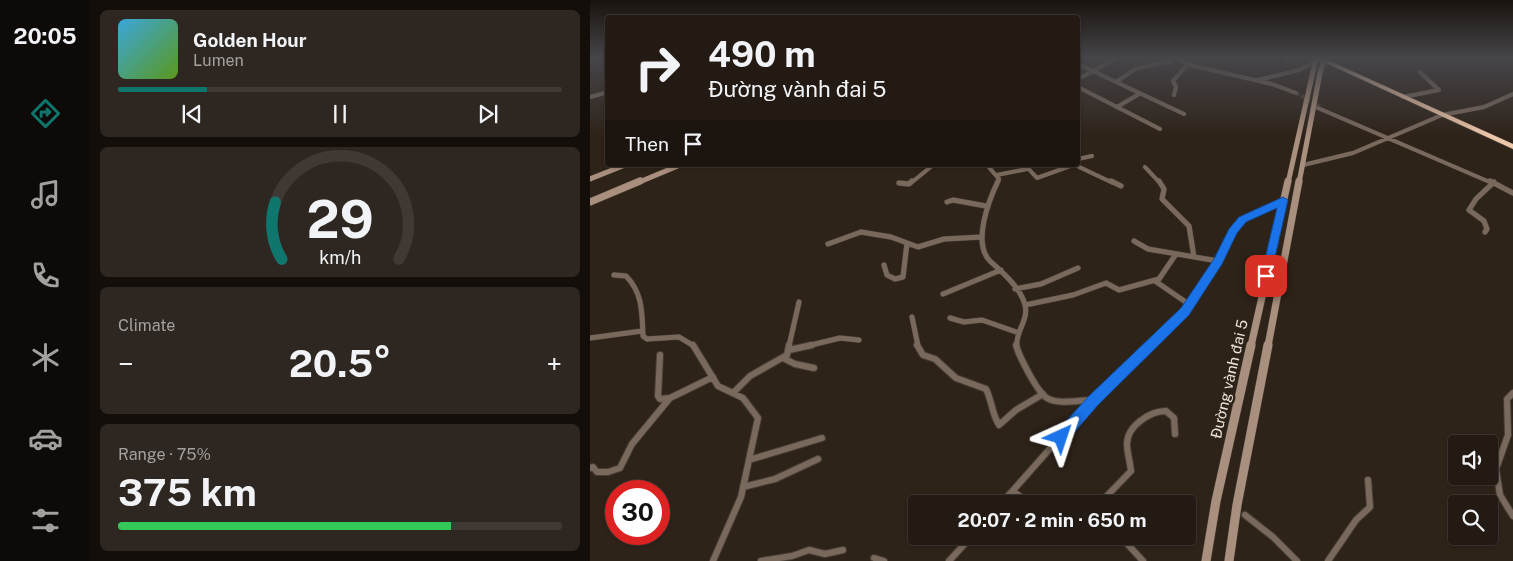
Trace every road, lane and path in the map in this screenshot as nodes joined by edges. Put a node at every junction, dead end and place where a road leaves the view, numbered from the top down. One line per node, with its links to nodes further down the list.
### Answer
1 (1120, 84): 11 (street)
2 (1175, 84): 13 (street)
3 (1264, 84): 4 (street)
4 (1269, 84)
5 (1308, 84): 40 (main road, Đường vành đai 5)
6 (1318, 84): 25 (main road, Đường vành đai 5, bridge)
7 (1375, 84): 14 (highway)
8 (1433, 84): 14 (street)
9 (1080, 88): 16 (street)
10 (605, 93): 15 (street)
11 (1139, 94): 16 (street); 18 (street)
12 (1513, 94): 19 (street)
13 (1174, 96)
14 (1404, 97): 19 (highway)
15 (590, 98)
16 (1117, 107): 20 (street)
17 (1319, 107): 21 (street)
18 (1184, 114)
19 (1442, 115): 21 (street); 22 (highway)
20 (1160, 129)
21 (1388, 138): 25 (street); 36 (street); 39 (street)
22 (1513, 147)
23 (1092, 156): 24 (street)
24 (1080, 159)
25 (1303, 165): 101 (main road, Đường vành đai 5)
26 (620, 167): 35 (main road)
27 (675, 167): 41 (main road)
28 (930, 167): 37 (street)
29 (989, 167): 34 (street)
30 (1026, 167): 31 (street); 34 (street)
31 (1068, 167)
32 (1078, 167): 38 (street)
33 (1145, 167): 50 (street)
34 (997, 174): 43 (street)
35 (590, 179)
36 (1494, 182): 39 (street); 44 (street)
37 (899, 183)
38 (1121, 186)
39 (1513, 191)
40 (1283, 200): 51 (street); 100 (main road, Đường vành đai 5)
41 (590, 202)
42 (947, 202): 43 (street)
43 (986, 206): 45 (street)
44 (1486, 232)
45 (982, 237): 47 (street); 54 (street)
46 (1134, 241): 49 (street)
47 (907, 243): 48 (street); 52 (street)
48 (828, 244)
49 (1176, 254): 50 (street); 56 (street)
50 (1194, 257): 51 (street)
51 (1218, 261): 60 (street)
52 (884, 265)
53 (1078, 268): 57 (street)
54 (1001, 270): 57 (street); 58 (street)
55 (614, 275): 64 (street)
56 (1155, 281): 60 (street); 61 (street)
57 (1015, 288): 61 (street)
58 (943, 294)
59 (799, 302): 68 (street)
60 (1190, 305): 77 (street)
61 (1025, 306): 65 (street)
62 (912, 317): 75 (street)
63 (950, 318): 65 (street)
64 (642, 331): 66 (street); 72 (street)
65 (1019, 333): 75 (street)
66 (590, 338)
67 (859, 340): 68 (street)
68 (789, 350): 70 (street)
69 (660, 355): 76 (street)
70 (783, 358): 71 (street); 73 (street)
71 (814, 368)
72 (713, 377): 73 (street); 76 (street)
73 (733, 393): 81 (street)
74 (1513, 393): 90 (street)
75 (1043, 394): 77 (street)
76 (670, 398): 82 (street)
77 (1093, 400): 85 (street)
78 (1175, 434): 88 (street)
79 (822, 438): 81 (street)
80 (818, 459): 84 (street)
81 (748, 460): 84 (street)
82 (590, 468)
83 (1368, 480): 103 (street)
84 (743, 487): 95 (street)
85 (1012, 491): 86 (street); 87 (street)
86 (1009, 495)
87 (1018, 495)
88 (1107, 495)
89 (1246, 514): 102 (street)
90 (1513, 516)
91 (964, 545): 98 (street)
92 (1128, 545): 99 (street)
93 (843, 550): 96 (street)
94 (874, 558): 97 (street)
95 (713, 561)
96 (761, 561)
97 (884, 561)
98 (949, 561)
99 (1143, 561)
100 (1206, 561)
101 (1229, 561)
102 (1297, 561)
103 (1328, 561)

